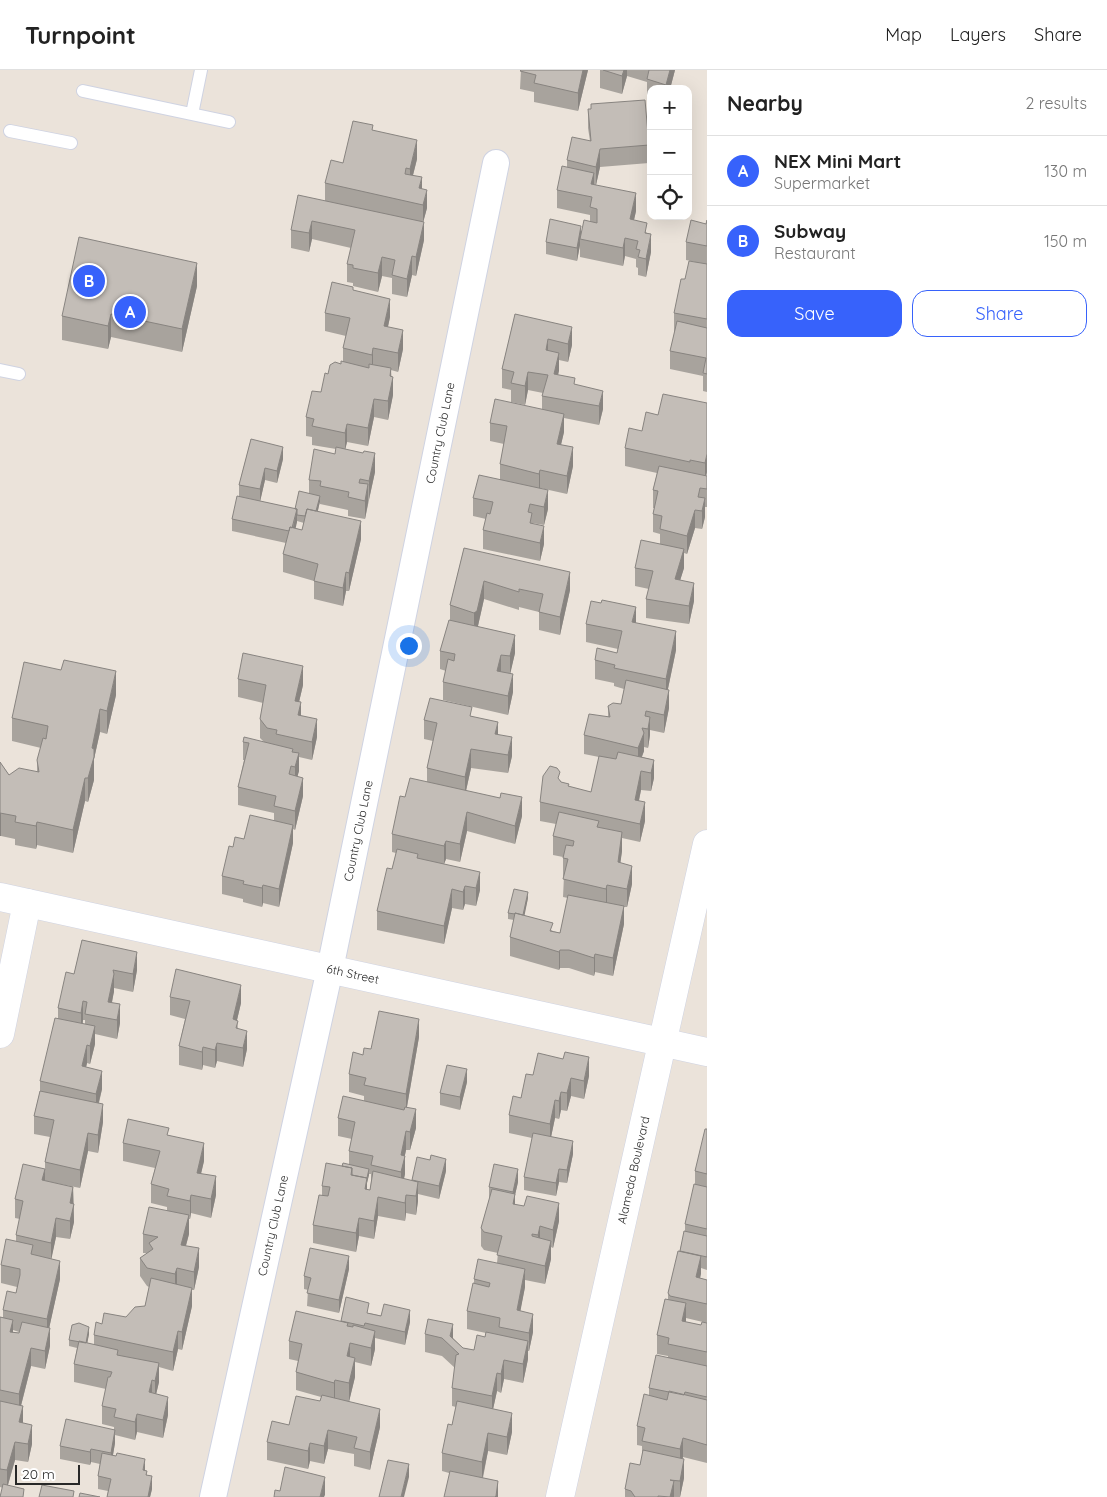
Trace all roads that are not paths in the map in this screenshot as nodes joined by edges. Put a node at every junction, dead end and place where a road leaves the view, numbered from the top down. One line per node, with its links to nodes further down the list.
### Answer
1 (201, 70): 3 (lane)
2 (83, 92): 3 (lane)
3 (192, 114): 4 (lane)
4 (229, 122)
5 (10, 131): 6 (lane)
6 (71, 143)
7 (496, 163): 13 (street, Country Club Lane)
8 (0, 370): 9 (lane)
9 (19, 374)
10 (707, 844): 15 (street, Alameda Boulevard)
11 (0, 897): 12 (street, 6th Street)
12 (27, 902): 13 (street, 6th Street); 14 (street)
13 (330, 969): 15 (street, 6th Street); 17 (street, Country Club Lane)
14 (0, 1034)
15 (662, 1042): 16 (street, 6th Street); 18 (street, Alameda Boulevard)
16 (707, 1052)
17 (213, 1497)
18 (560, 1497)

